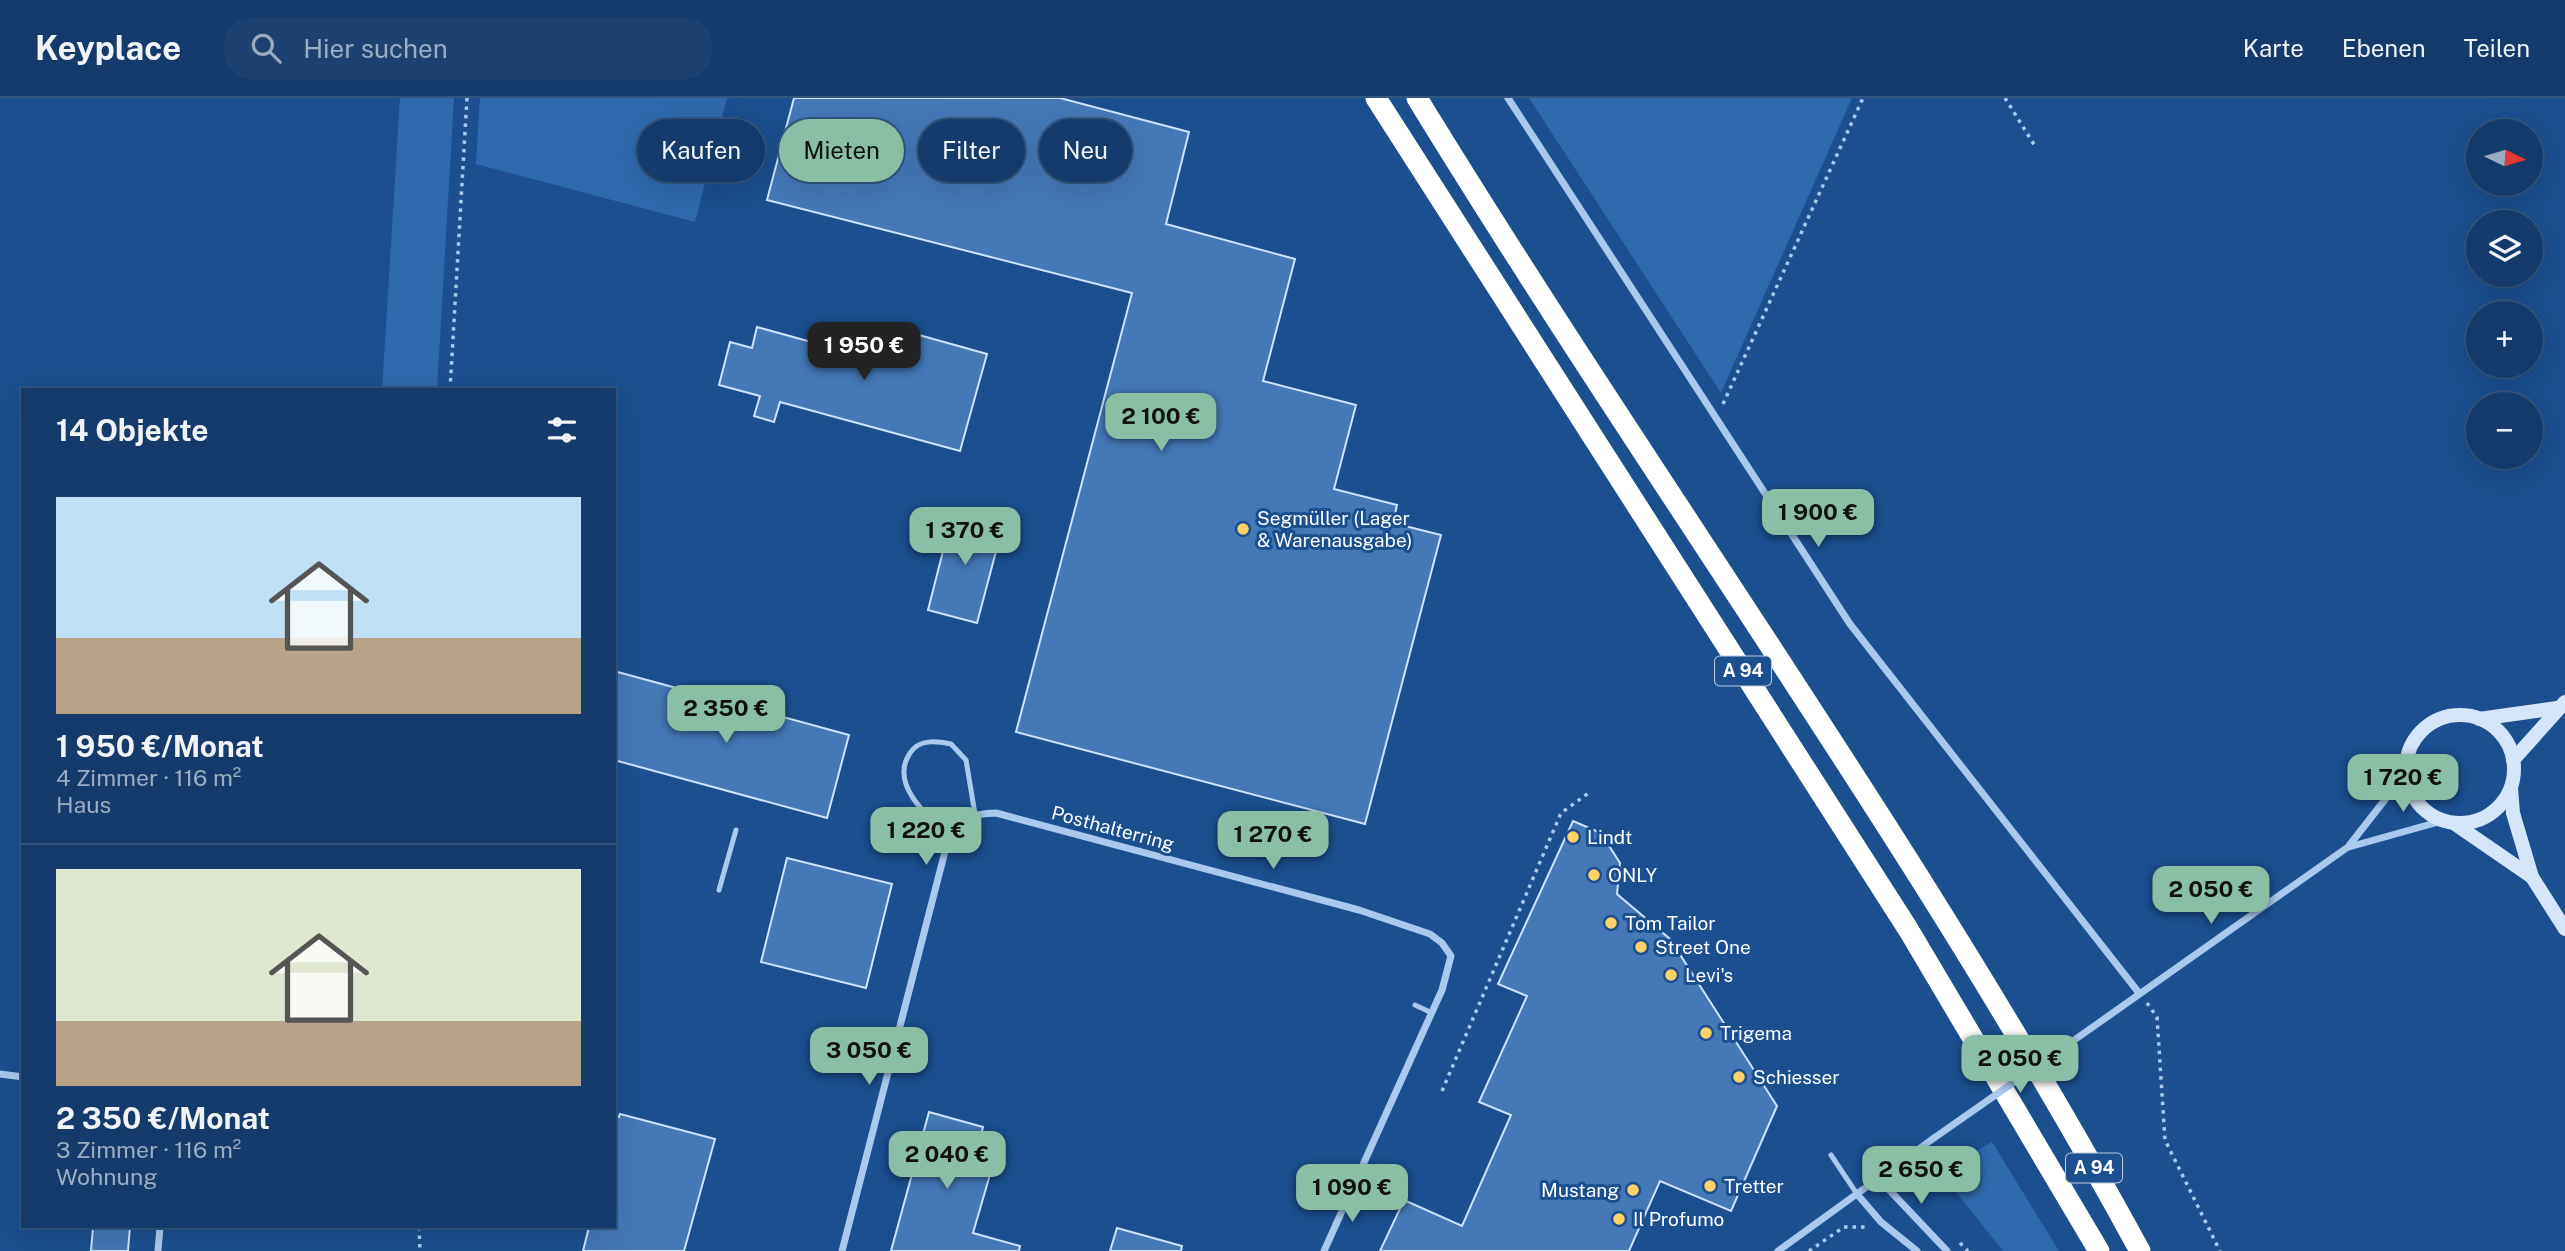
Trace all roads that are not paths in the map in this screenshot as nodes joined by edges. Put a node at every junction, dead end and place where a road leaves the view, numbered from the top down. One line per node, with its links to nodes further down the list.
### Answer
1 (1376, 98): 34 (highway, A 94)
2 (1418, 98): 35 (highway, A 94)
3 (1508, 98): 17 (street)
4 (2561, 705): 5 (street); 6 (street)
5 (2479, 719): 6 (street); 7 (street)
6 (2513, 760): 8 (street)
7 (2405, 774): 10 (street); 13 (street)
8 (2511, 788): 10 (street); 14 (street)
9 (975, 814): 12 (street); 12 (lane); 19 (street, Posthalterring)
10 (2448, 822): 13 (street); 14 (street)
11 (736, 830): 15 (lane)
12 (949, 836): 29 (street)
13 (2348, 847): 17 (street)
14 (2532, 877): 16 (street)
15 (719, 890)
16 (2565, 929)
17 (2139, 993): 24 (street, bridge)
18 (1415, 1006): 19 (lane)
19 (1432, 1013): 25 (street, Posthalterring)
20 (0, 1074): 21 (street)
21 (21, 1077)
22 (1831, 1156): 26 (lane)
23 (1340, 1178): 25 (lane)
24 (1878, 1178): 26 (street); 33 (street)
25 (1354, 1185): 30 (street, Posthalterring)
26 (1857, 1194): 31 (street); 32 (street)
27 (160, 1228): 28 (street)
28 (158, 1251)
29 (842, 1251)
30 (1324, 1251)
31 (1778, 1251)
32 (1917, 1251)
33 (1947, 1251)
34 (2099, 1251)
35 (2140, 1251)

